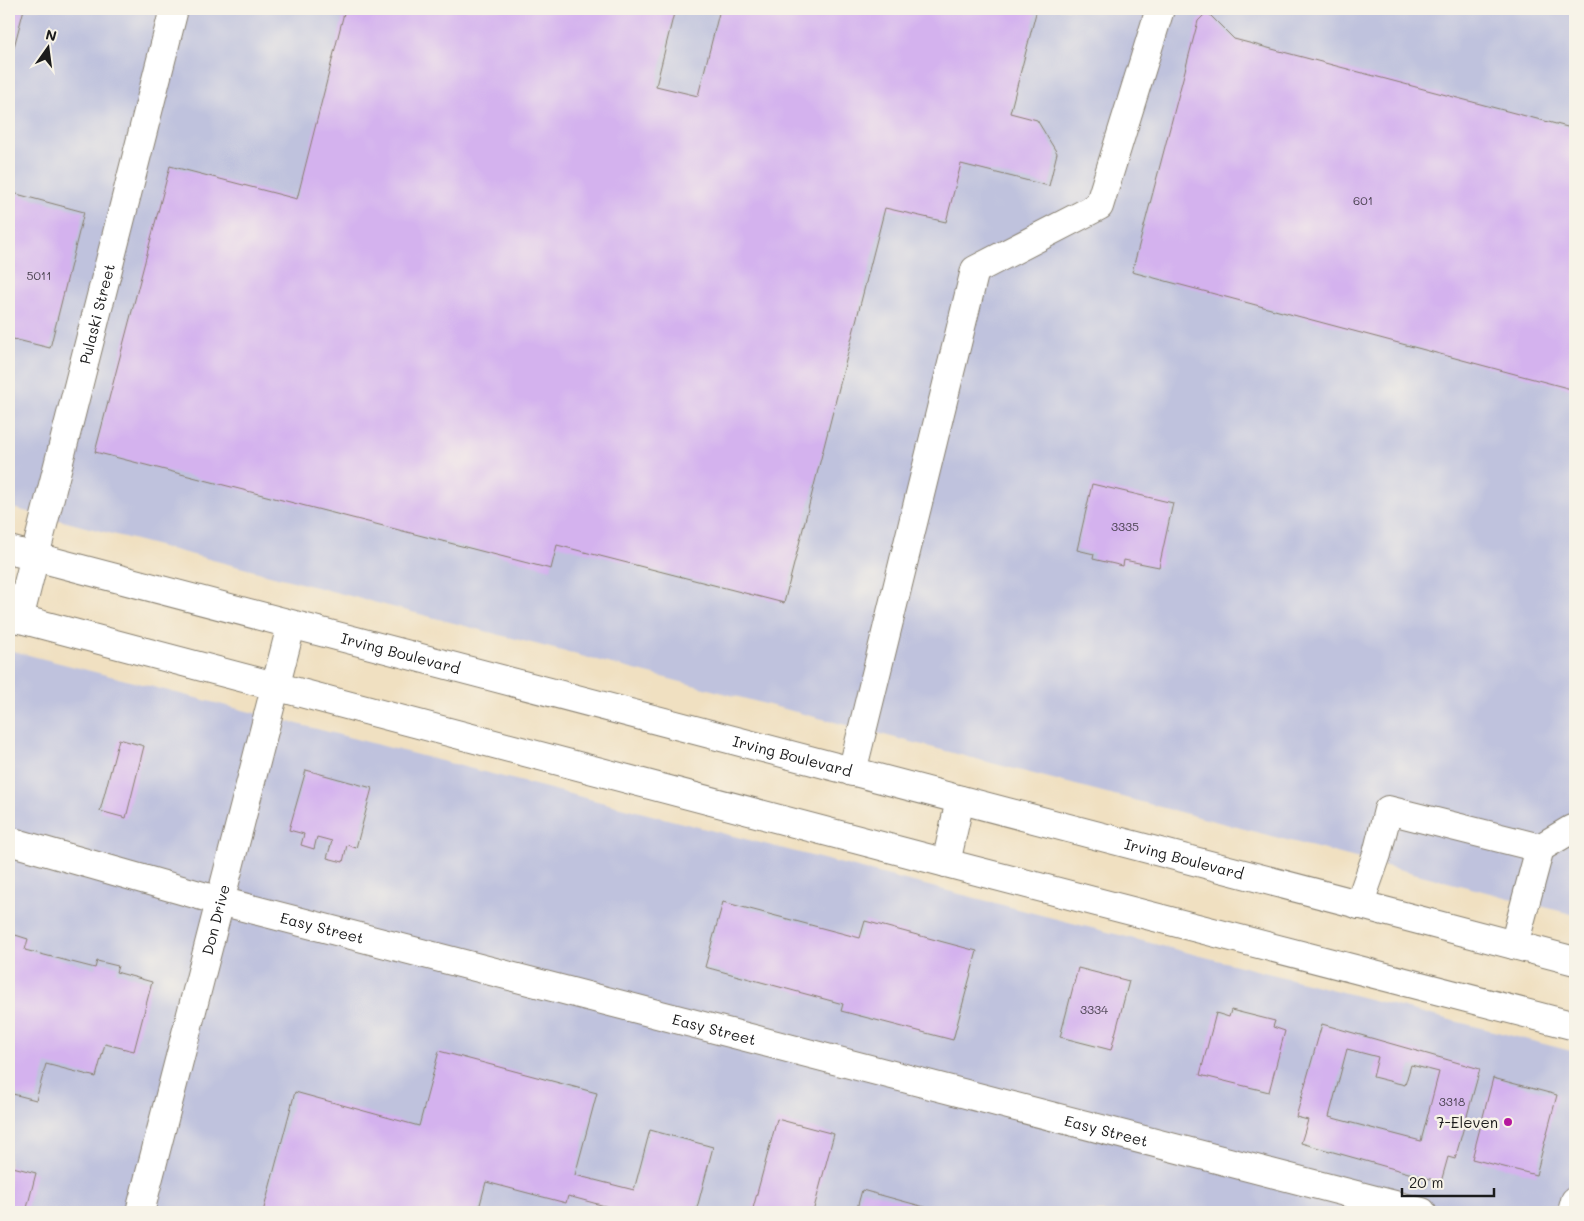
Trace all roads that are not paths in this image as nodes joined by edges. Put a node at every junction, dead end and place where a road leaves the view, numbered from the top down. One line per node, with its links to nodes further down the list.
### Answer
1 (174, 9): 4 (main road, Pulaski Street)
2 (1160, 9): 8 (main road)
3 (9, 550): 4 (main road, Irving Boulevard)
4 (35, 557): 5 (main road, Pulaski Street); 6 (main road, Irving Boulevard)
5 (14, 617): 7 (main road)
6 (291, 626): 7 (main road, Don Drive); 8 (main road, Irving Boulevard)
7 (275, 686): 13 (main road); 14 (main road, Don Drive)
8 (852, 772): 9 (main road, Irving Boulevard)
9 (960, 800): 13 (main road); 15 (main road, Irving Boulevard)
10 (1575, 830): 12 (main road)
11 (9, 841): 14 (main road, Easy Street)
12 (1540, 848): 15 (main road); 16 (main road)
13 (946, 863): 18 (main road)
14 (220, 901): 20 (main road, Don Drive); 21 (main road, Easy Street)
15 (1360, 905): 16 (main road, Irving Boulevard)
16 (1514, 946): 17 (main road, Irving Boulevard)
17 (1575, 961)
18 (1575, 1026)
19 (1575, 1201): 22 (main road)
20 (140, 1212)
21 (1422, 1212)
22 (1572, 1212)

